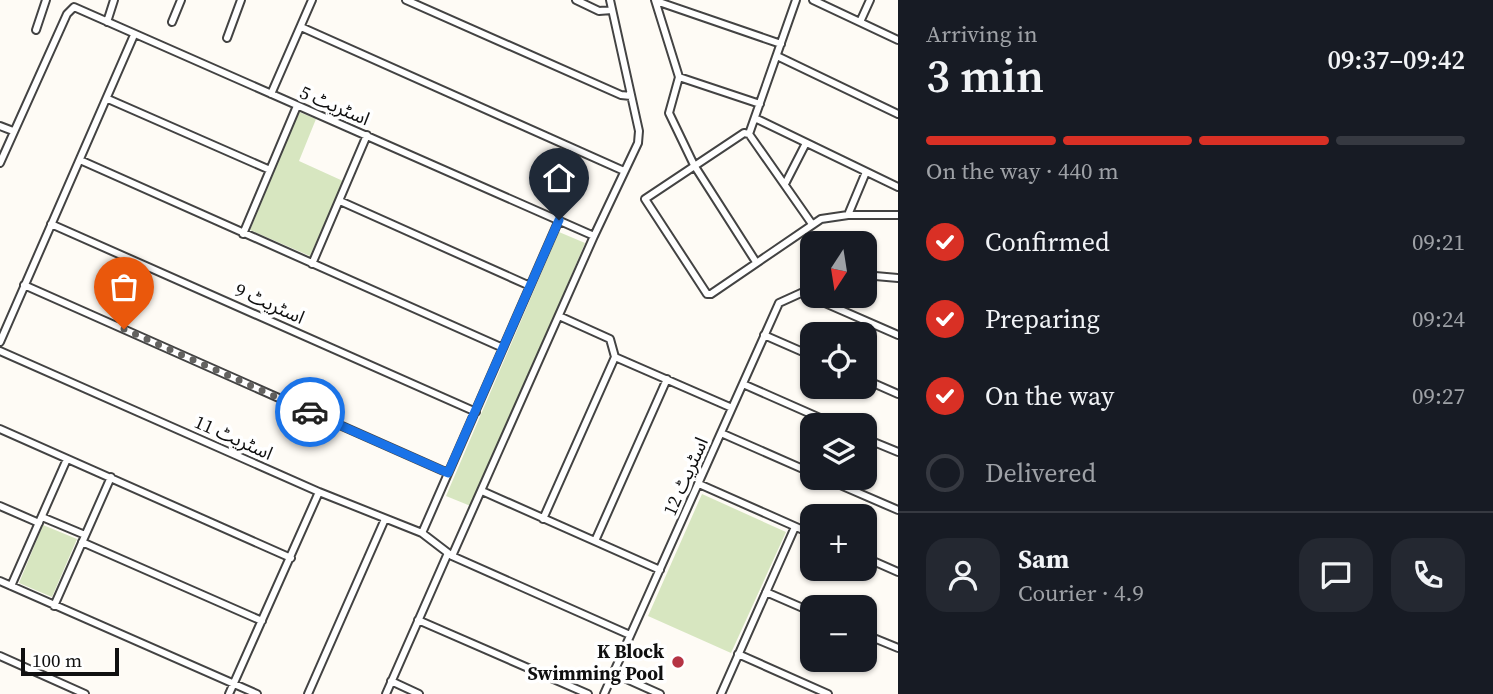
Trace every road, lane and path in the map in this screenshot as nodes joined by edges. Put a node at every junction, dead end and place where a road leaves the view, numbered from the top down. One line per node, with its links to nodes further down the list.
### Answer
1 (46, 0): 18 (street)
2 (114, 0): 14 (street)
3 (181, 0): 15 (street)
4 (241, 0): 20 (street)
5 (312, 0): 17 (street)
6 (406, 0): 26 (street)
7 (576, 0): 13 (street)
8 (610, 0): 13 (street)
9 (655, 0): 22 (street); 24 (street)
10 (796, 0): 22 (street)
11 (813, 0): 16 (street)
12 (870, 0): 16 (street)
13 (612, 10): 26 (street)
14 (107, 22): 19 (street, اسٹریٹ 5); 33 (street, اسٹریٹ 5)
15 (172, 22)
16 (860, 22): 21 (street)
17 (301, 27): 25 (street); 41 (street)
18 (36, 30)
19 (134, 35): 25 (street, اسٹریٹ 5); 27 (street)
20 (227, 38)
21 (898, 40)
22 (781, 44): 23 (street)
23 (777, 56): 28 (street); 30 (street)
24 (679, 77): 28 (street); 39 (street)
25 (271, 94): 29 (street, اسٹریٹ 5)
26 (631, 96): 41 (street)
27 (108, 99): 37 (street); 40 (street)
28 (760, 104): 31 (street)
29 (297, 106): 35 (street, اسٹریٹ 5); 40 (street)
30 (898, 114)
31 (755, 118): 34 (street); 36 (street)
32 (0, 125): 33 (street)
33 (13, 131): 38 (street)
34 (749, 134): 39 (street); 43 (street)
35 (367, 135): 45 (street); 48 (street, اسٹریٹ 5)
36 (806, 143): 42 (street); 43 (street)
37 (80, 160): 49 (street); 51 (street)
38 (0, 163)
39 (694, 165): 53 (street); 53 (street)
40 (270, 170): 51 (street)
41 (624, 171): 52 (street)
42 (866, 172): 44 (street); 46 (street)
43 (785, 184): 50 (street)
44 (898, 187)
45 (340, 201): 54 (street); 58 (street)
46 (848, 215): 47 (street); 50 (street)
47 (898, 215)
48 (559, 220): 52 (street, اسٹریٹ 5); 58 (street)
49 (51, 224): 57 (street); 74 (street, اسٹریٹ 9)
50 (812, 224): 53 (street)
51 (243, 234): 54 (street)
52 (594, 236): 61 (street)
53 (756, 262)
54 (312, 264): 65 (street)
55 (877, 276): 56 (street)
56 (898, 278)
57 (24, 285): 64 (street); 82 (street)
58 (530, 286): 65 (street)
59 (800, 294): 62 (street, اسٹریٹ 12)
60 (836, 308): 63 (street)
61 (559, 316): 68 (street); 86 (street)
62 (764, 335): 67 (street); 70 (street, اسٹریٹ 12)
63 (898, 335)
64 (0, 342)
65 (503, 348): 74 (street)
66 (0, 351): 87 (street, اسٹریٹ 11)
67 (800, 351)
68 (615, 357): 69 (street); 91 (street)
69 (667, 379): 73 (street); 97 (street)
70 (743, 384): 73 (street, اسٹریٹ 12); 75 (street)
71 (877, 385): 72 (street)
72 (898, 394)
73 (732, 408): 77 (street, اسٹریٹ 12)
74 (476, 412): 82 (street)
75 (809, 413)
76 (0, 429): 80 (street)
77 (721, 433): 81 (street); 84 (street, اسٹریٹ 12)
78 (877, 443): 79 (street)
79 (898, 452)
80 (67, 458): 83 (street); 92 (street)
81 (800, 468)
82 (448, 473): 95 (street)
83 (111, 477): 96 (street); 99 (street)
84 (699, 484): 93 (street); 101 (street, اسٹریٹ 12)
85 (852, 490): 89 (street)
86 (482, 491): 91 (street); 98 (street)
87 (319, 492): 90 (street, اسٹریٹ 11); 99 (street)
88 (0, 506): 92 (street)
89 (898, 510)
90 (386, 519): 95 (street, اسٹریٹ 11); 121 (street)
91 (543, 519): 97 (street)
92 (40, 520): 96 (street); 104 (street)
93 (795, 527): 94 (street); 105 (street)
94 (800, 529)
95 (422, 533): 98 (street, اسٹریٹ 11)
96 (84, 539): 106 (street); 109 (street)
97 (595, 541): 101 (street)
98 (450, 554): 108 (street); 110 (street, اسٹریٹ 11)
99 (290, 558): 109 (street)
100 (877, 563): 102 (street)
101 (660, 570): 110 (street, اسٹریٹ 12)
102 (898, 572)
103 (0, 581): 104 (street)
104 (11, 586): 106 (street)
105 (766, 592): 107 (street); 113 (street)
106 (54, 606): 117 (street)
107 (800, 607)
108 (418, 620): 116 (street); 124 (street)
109 (262, 621): 117 (street)
110 (630, 635): 115 (street, اسٹریٹ 12)
111 (877, 639): 112 (street)
112 (898, 648)
113 (738, 654): 127 (street); 128 (street)
114 (0, 656): 118 (street)
115 (613, 673): 125 (street, اسٹریٹ 12); 126 (street)
116 (391, 681): 122 (street); 123 (street)
117 (234, 684): 119 (street); 120 (street)
118 (85, 694)
119 (229, 694)
120 (257, 694)
121 (308, 694)
122 (386, 694)
123 (419, 694)
124 (588, 694)
125 (604, 694)
126 (660, 694)
127 (721, 694)
128 (828, 694)

